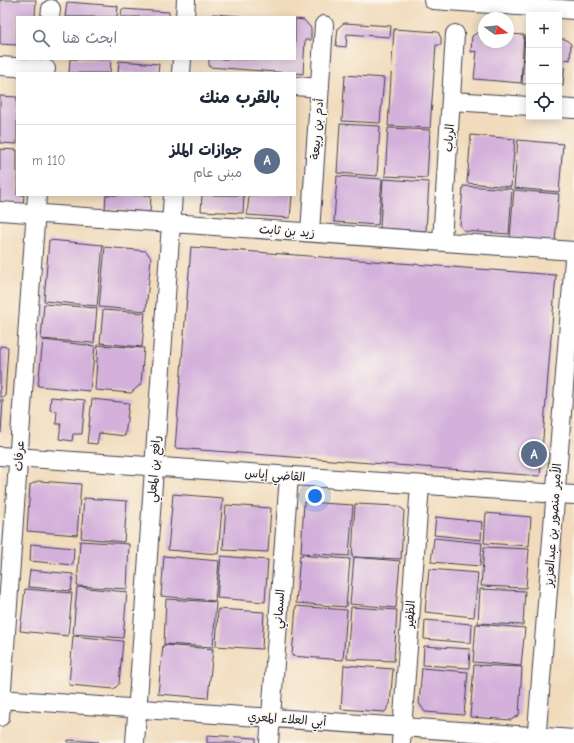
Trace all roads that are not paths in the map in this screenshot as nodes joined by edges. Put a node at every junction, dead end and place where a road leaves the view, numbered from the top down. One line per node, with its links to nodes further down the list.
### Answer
1 (186, 0): 4 (street)
2 (433, 0): 3 (street)
3 (574, 10)
4 (185, 16)
5 (324, 25): 12 (street, أدم بن ربيعة)
6 (455, 34): 13 (street, الرباب)
7 (182, 60): 10 (street)
8 (0, 66): 9 (street)
9 (46, 67)
10 (181, 72)
11 (296, 86): 12 (street)
12 (320, 88): 22 (street, أدم بن ربيعة)
13 (451, 101): 14 (street); 23 (street, الرباب)
14 (526, 106)
15 (562, 108): 16 (street)
16 (574, 109)
17 (37, 196): 20 (street, عرفات)
18 (173, 196): 21 (street, رافع بن المعلي)
19 (0, 211): 20 (street, زيد بن ثابت)
20 (36, 213): 21 (street, زيد بن ثابت); 27 (street, عرفات)
21 (171, 223): 22 (street, زيد بن ثابت); 28 (street, رافع بن المعلي)
22 (310, 232): 23 (street, زيد بن ثابت)
23 (442, 242): 24 (street, زيد بن ثابت)
24 (574, 251)
25 (574, 259): 31 (street, الأمير منصور بن عبدالعزيز)
26 (0, 456): 27 (street, القاضي إياس)
27 (19, 457): 28 (street, القاضي إياس); 33 (street, عرفات)
28 (154, 466): 29 (street, القاضي إياس); 34 (street, رافع بن المعلي)
29 (289, 476): 30 (street, القاضي إياس); 36 (street, السماني)
30 (420, 485): 31 (street, القاضي إياس); 37 (street, الظفير)
31 (556, 494): 32 (street, القاضي إياس); 39 (street, الأمير منصور بن عبدالعزيز)
32 (574, 495)
33 (1, 699): 34 (street, أبي العلاء المعري); 35 (street, عرفات)
34 (137, 708): 36 (street, أبي العلاء المعري); 40 (street, رافع بن المعلي)
35 (0, 717)
36 (271, 718): 37 (street, أبي العلاء المعري); 41 (street, السماني)
37 (401, 735): 39 (street, أبي العلاء المعري)
38 (574, 739): 39 (street, أبي العلاء المعري)
39 (537, 740)
40 (135, 743)
41 (269, 743)

